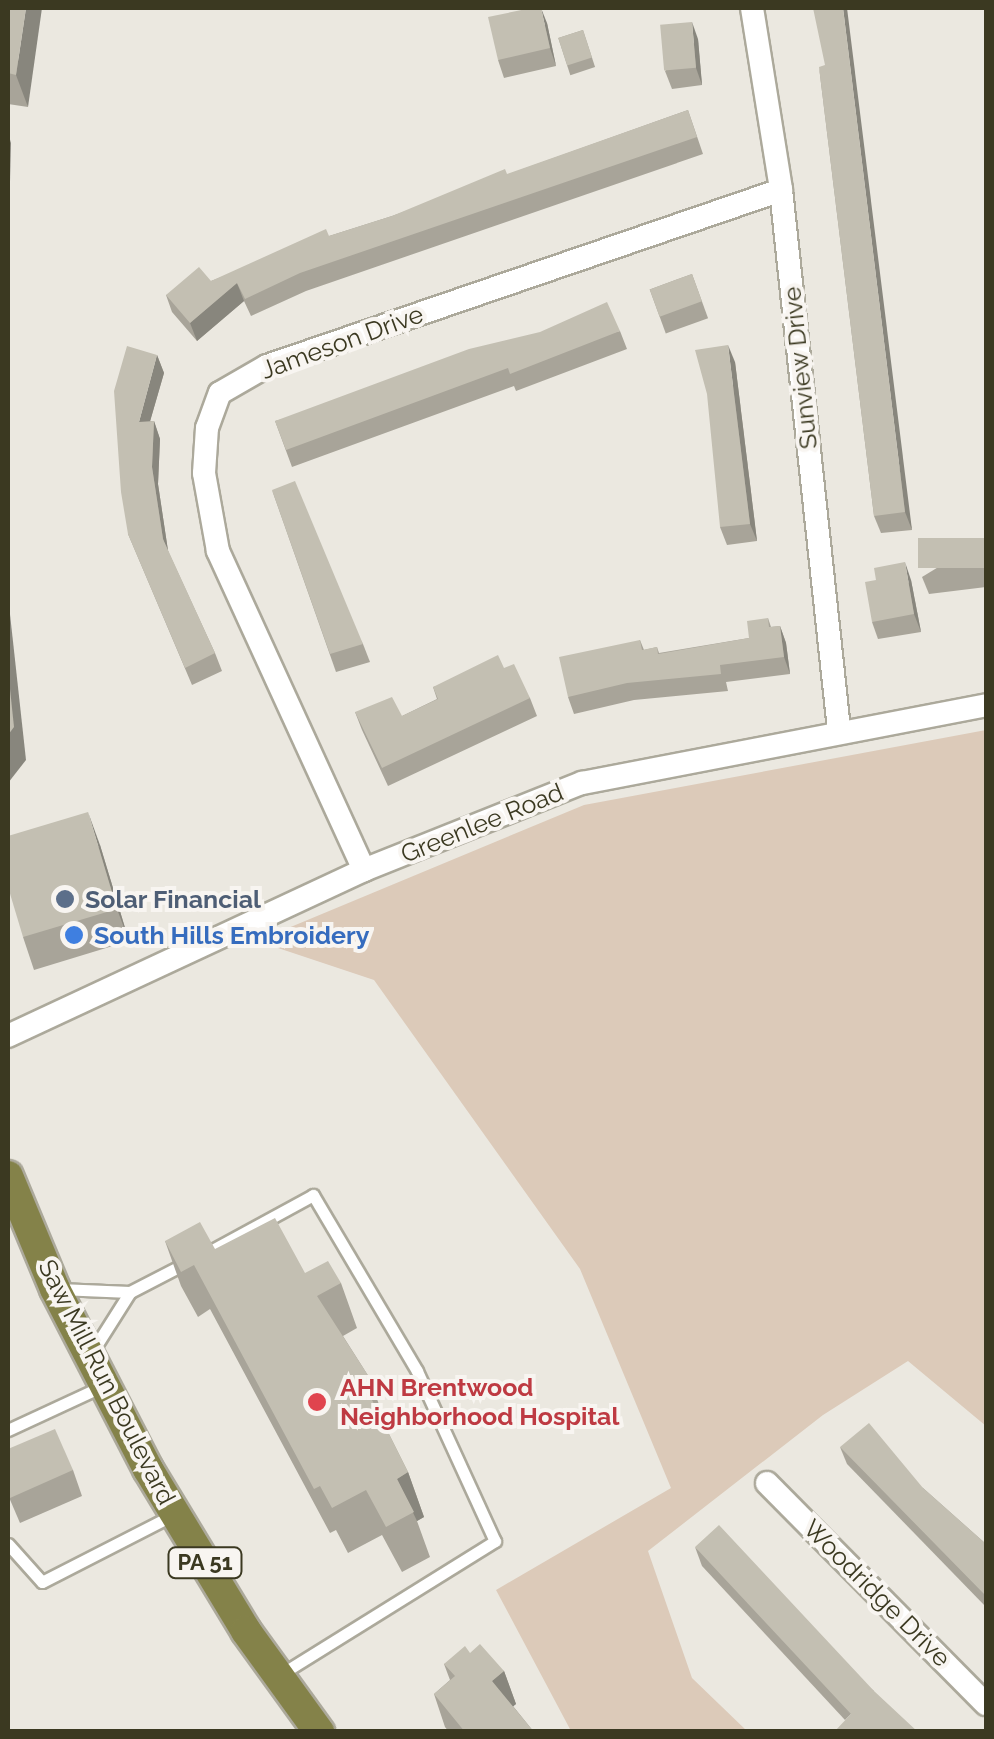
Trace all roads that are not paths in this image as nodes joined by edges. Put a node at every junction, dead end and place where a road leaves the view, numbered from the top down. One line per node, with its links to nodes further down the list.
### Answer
1 (752, 8): 2 (street, Sunview Drive)
2 (781, 190): 4 (street, Sunview Drive); 5 (street, Jameson Drive)
3 (986, 706): 4 (street, Greenlee Road)
4 (840, 729): 5 (street, Greenlee Road)
5 (364, 870): 6 (street, Greenlee Road)
6 (8, 1036)
7 (9, 1183): 8 (highway, Saw Mill Run Boulevard / PA 51)
8 (55, 1289): 9 (lane); 10 (highway, Saw Mill Run Boulevard / PA 51)
9 (130, 1292): 10 (lane); 16 (lane)
10 (89, 1356): 11 (highway, Saw Mill Run Boulevard / PA 51)
11 (103, 1386): 12 (lane); 14 (highway, Saw Mill Run Boulevard / PA 51)
12 (8, 1430)
13 (768, 1483): 17 (street, Woodridge Drive)
14 (175, 1514): 15 (lane); 16 (highway, Saw Mill Run Boulevard / PA 51)
15 (8, 1544)
16 (278, 1676): 18 (highway, Saw Mill Run Boulevard / PA 51)
17 (986, 1704)
18 (319, 1732)

